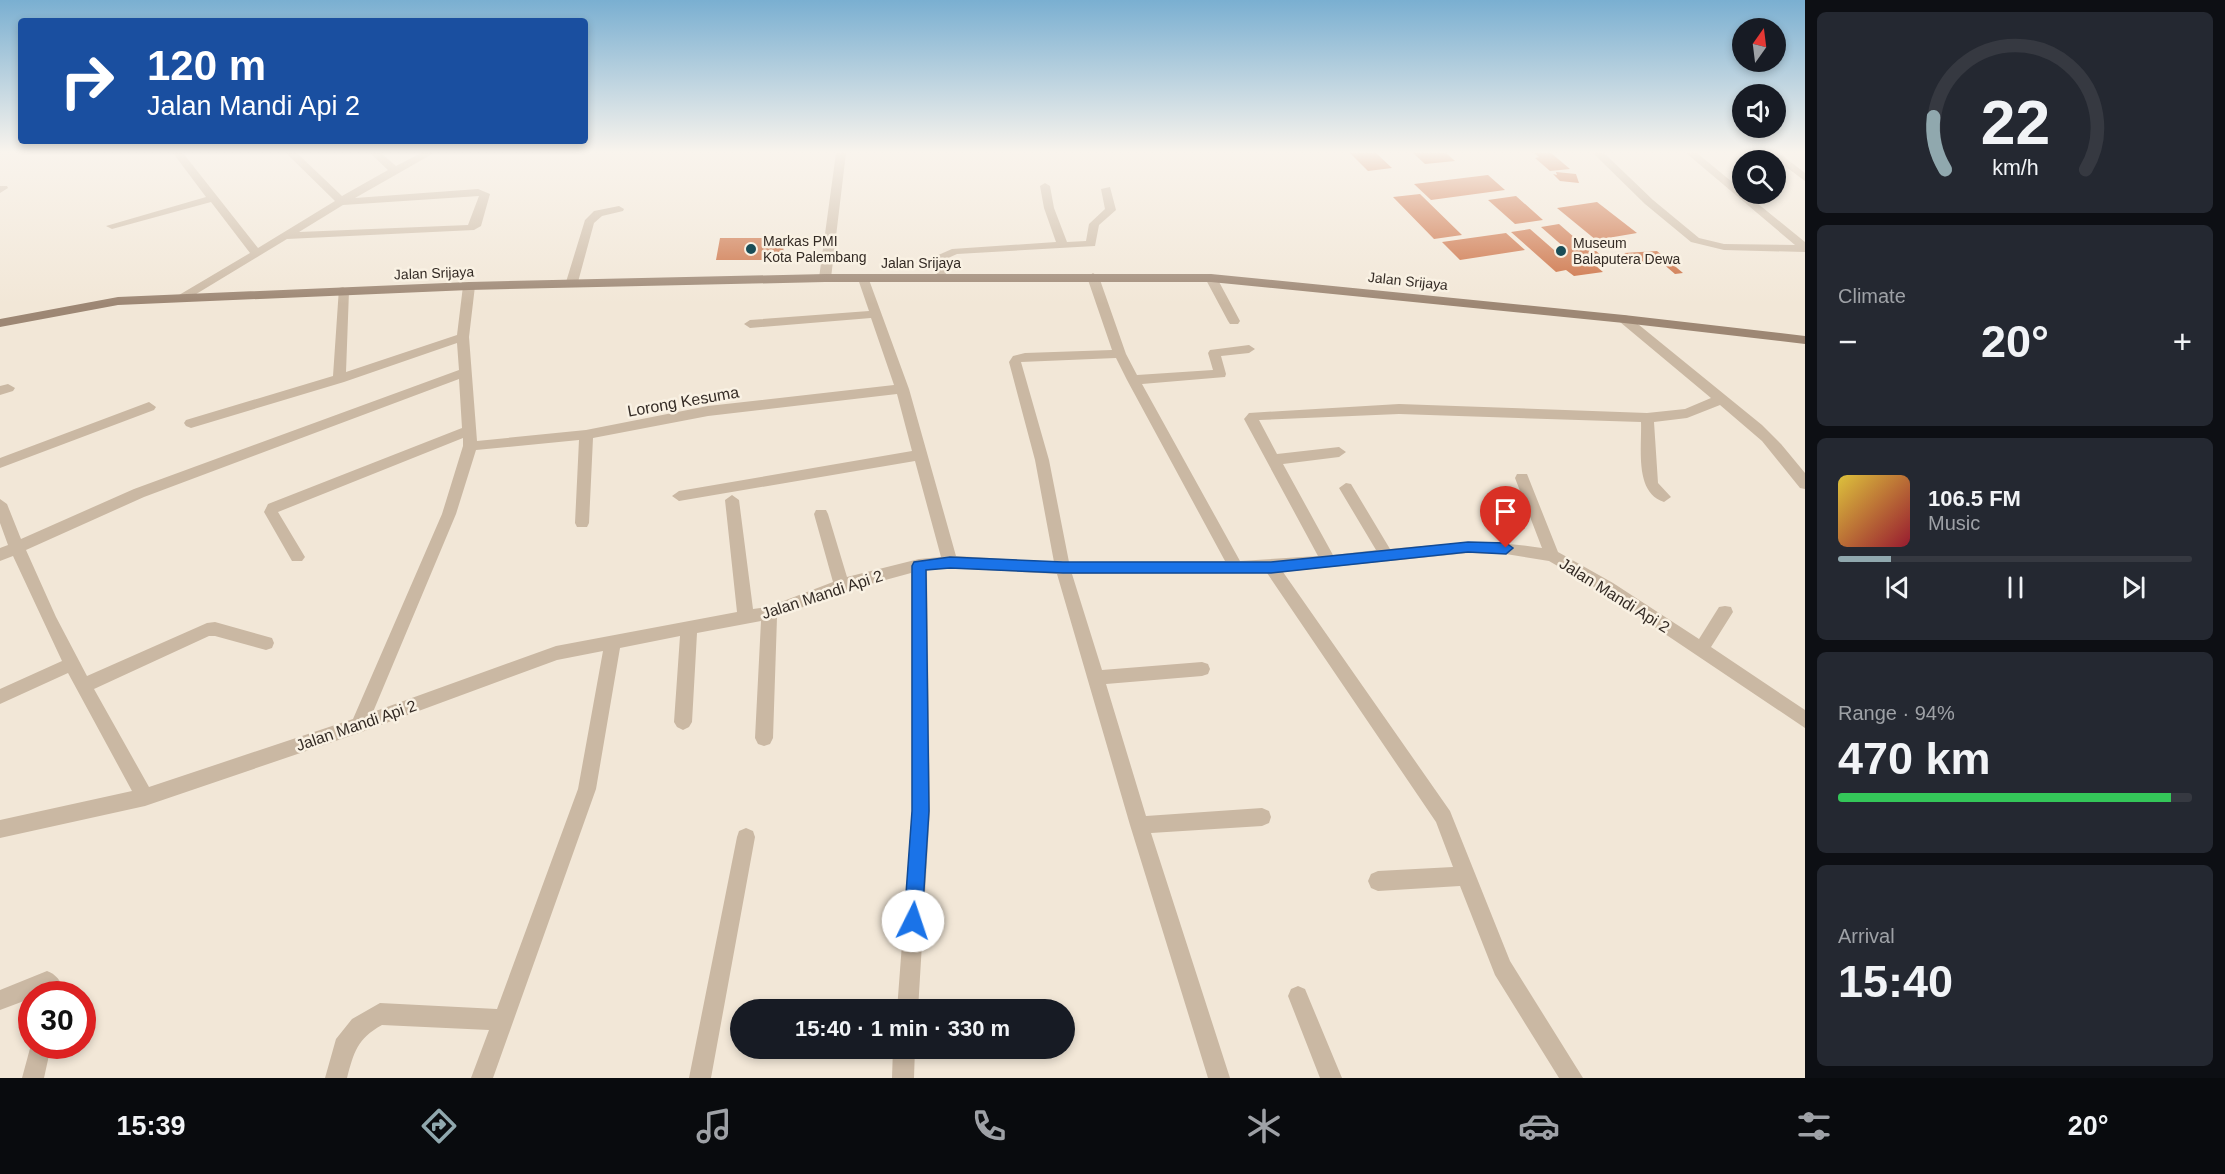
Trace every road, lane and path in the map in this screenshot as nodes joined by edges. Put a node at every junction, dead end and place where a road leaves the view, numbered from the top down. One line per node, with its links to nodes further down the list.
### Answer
1 (194, 203): 11 (street)
2 (217, 203): 15 (street)
3 (340, 203): 12 (street)
4 (482, 203): 12 (street)
5 (835, 203): 17 (street)
6 (1048, 203): 13 (street)
7 (1109, 203): 13 (street)
8 (1651, 203): 14 (street)
9 (1751, 203): 14 (street)
10 (619, 209): 21 (street)
11 (112, 226)
12 (285, 236): 15 (street)
13 (1063, 246): 18 (street)
14 (1805, 249)
15 (255, 252): 24 (street)
16 (1093, 277): 18 (street, Jalan Srijaya); 19 (street, Jalan Srijaya); 33 (street)
17 (825, 278): 20 (street, Jalan Srijaya); 21 (street, Jalan Srijaya)
18 (941, 278): 20 (street, Jalan Srijaya)
19 (1211, 278): 26 (street, Jalan Srijaya); 27 (street)
20 (864, 279): 25 (street)
21 (572, 282): 22 (street, Jalan Srijaya)
22 (469, 286): 23 (street, Jalan Srijaya); 30 (street)
23 (343, 291): 24 (street, Jalan Srijaya); 35 (street)
24 (183, 298): 28 (street, Jalan Srijaya)
25 (876, 314): 29 (street); 37 (street)
26 (1624, 319): 31 (street, Jalan Srijaya); 38 (street)
27 (1234, 321)
28 (0, 323)
29 (750, 324)
30 (463, 337): 34 (street); 35 (street)
31 (1805, 340)
32 (1249, 349): 36 (street)
33 (1120, 354): 36 (street); 68 (street)
34 (465, 372): 42 (street); 58 (street)
35 (339, 379): 41 (street)
36 (1133, 380): 66 (street)
37 (902, 389): 43 (street, Lorong Kesuma); 46 (street)
38 (1721, 399): 40 (street); 50 (street)
39 (149, 407): 48 (street)
40 (1647, 418): 47 (street); 53 (street)
41 (191, 423)
42 (469, 430): 44 (street); 62 (street)
43 (586, 435): 44 (street, Lorong Kesuma); 57 (street)
44 (470, 446): 84 (street)
45 (1339, 452): 47 (street)
46 (921, 455): 52 (street); 64 (street)
47 (1273, 460): 63 (street)
48 (0, 463)
49 (1522, 478): 61 (street)
50 (1805, 484)
51 (1346, 488): 60 (street)
52 (679, 496)
53 (1664, 497)
54 (732, 500): 72 (street)
55 (0, 504): 58 (street)
56 (821, 514): 69 (street)
57 (582, 522)
58 (16, 548): 59 (street); 77 (street)
59 (0, 555)
60 (1386, 555): 61 (street, Jalan Mandi Api 2); 63 (street, Jalan Mandi Api 2)
61 (1552, 556): 76 (street, Jalan Mandi Api 2)
62 (297, 557)
63 (1328, 560): 67 (street, Jalan Mandi Api 2)
64 (950, 562): 65 (street, Jalan Mandi Api 2); 68 (street, Jalan Mandi Api 2)
65 (919, 566): 69 (street, Jalan Mandi Api 2); 95 (street)
66 (1235, 566): 67 (street, Jalan Mandi Api 2); 68 (street, Jalan Mandi Api 2)
67 (1271, 567): 91 (street)
68 (1063, 568): 79 (street)
69 (842, 585): 71 (street, Jalan Mandi Api 2)
70 (1725, 612): 76 (street)
71 (769, 613): 72 (street, Jalan Mandi Api 2); 85 (street)
72 (746, 617): 73 (street, Jalan Mandi Api 2)
73 (689, 627): 74 (street, Jalan Mandi Api 2); 83 (street)
74 (614, 641): 84 (street, Jalan Mandi Api 2); 97 (street)
75 (266, 644): 80 (street)
76 (1701, 649): 82 (street, Jalan Mandi Api 2)
77 (72, 664): 80 (street); 81 (street)
78 (1202, 669): 79 (street)
79 (1095, 678): 88 (street)
80 (82, 686): 86 (street)
81 (0, 697)
82 (1805, 720)
83 (683, 722)
84 (359, 725): 86 (street, Jalan Mandi Api 2)
85 (764, 738)
86 (145, 797): 89 (street, Jalan Mandi Api 2)
87 (1262, 817): 88 (street)
88 (1139, 825): 105 (street)
89 (0, 829)
90 (746, 837): 103 (street)
91 (1467, 876): 92 (street); 107 (street)
92 (1378, 881)
93 (18, 993): 96 (street)
94 (1298, 996): 106 (street)
95 (908, 999)
96 (0, 1000)
97 (502, 1020): 101 (street); 102 (street)
98 (37, 1059): 100 (street)
99 (904, 1059): 104 (street)
100 (33, 1078)
101 (336, 1078)
102 (482, 1078)
103 (700, 1078)
104 (903, 1078)
105 (1219, 1078)
106 (1331, 1078)
107 (1572, 1078)

